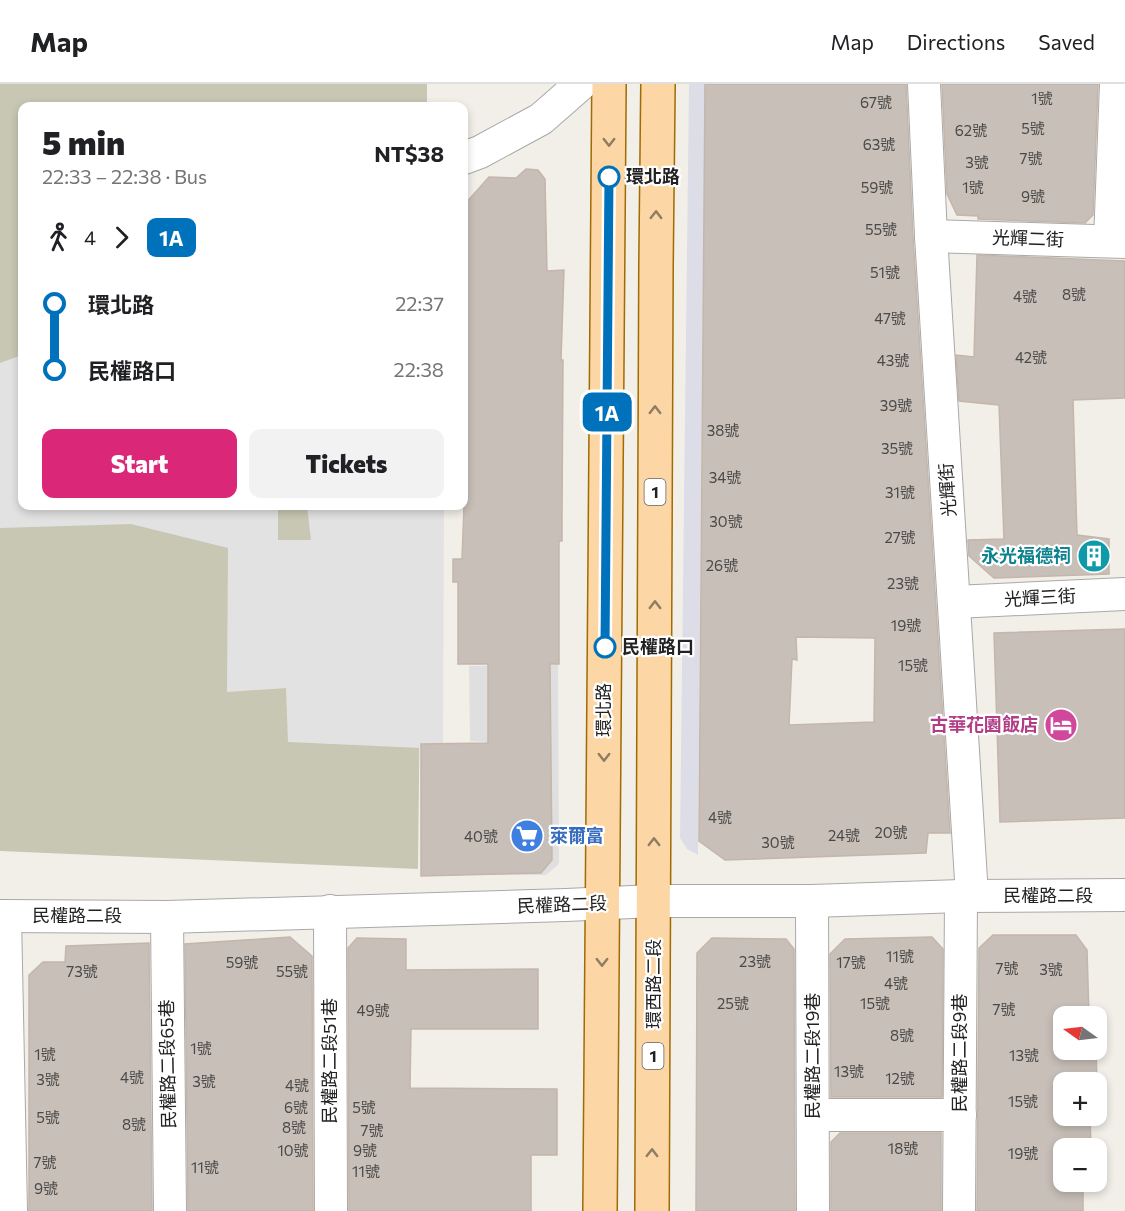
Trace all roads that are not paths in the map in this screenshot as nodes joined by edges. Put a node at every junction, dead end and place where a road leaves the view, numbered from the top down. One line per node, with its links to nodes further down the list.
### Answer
1 (581, 84): 6 (street)
2 (609, 84): 15 (main road, 環北路, one-way to 15)
3 (658, 84): 13 (main road, 1, one-way to 3)
4 (924, 84): 7 (street, 光輝街)
5 (1116, 84): 8 (street)
6 (468, 156)
7 (931, 236): 8 (street, 光輝二街); 10 (street, 光輝街)
8 (1118, 242)
9 (1125, 594): 10 (street, 光輝三街)
10 (955, 602): 12 (street, 光輝街)
11 (1125, 895): 12 (street, 民權路二段)
12 (967, 896): 14 (street, 民權路二段); 20 (street, 民權路二段9巷)
13 (654, 901): 14 (street, 民權路二段); 15 (street, 民權路二段); 25 (main road, 環西路二段 / 1, one-way to 13)
14 (812, 901): 19 (street, 民權路二段19巷)
15 (603, 904): 16 (street, 民權路二段); 24 (main road, one-way to 24)
16 (330, 911): 18 (street, 民權路二段); 23 (street, 民權路二段51巷)
17 (2, 916): 18 (street, 民權路二段); 21 (street)
18 (167, 917): 22 (street, 民權路二段65巷)
19 (814, 1115): 20 (street); 26 (street, 民權路二段19巷)
20 (960, 1115): 27 (street, 民權路二段9巷)
21 (11, 1211)
22 (170, 1211)
23 (331, 1211)
24 (600, 1211)
25 (652, 1211)
26 (813, 1211)
27 (959, 1211)

